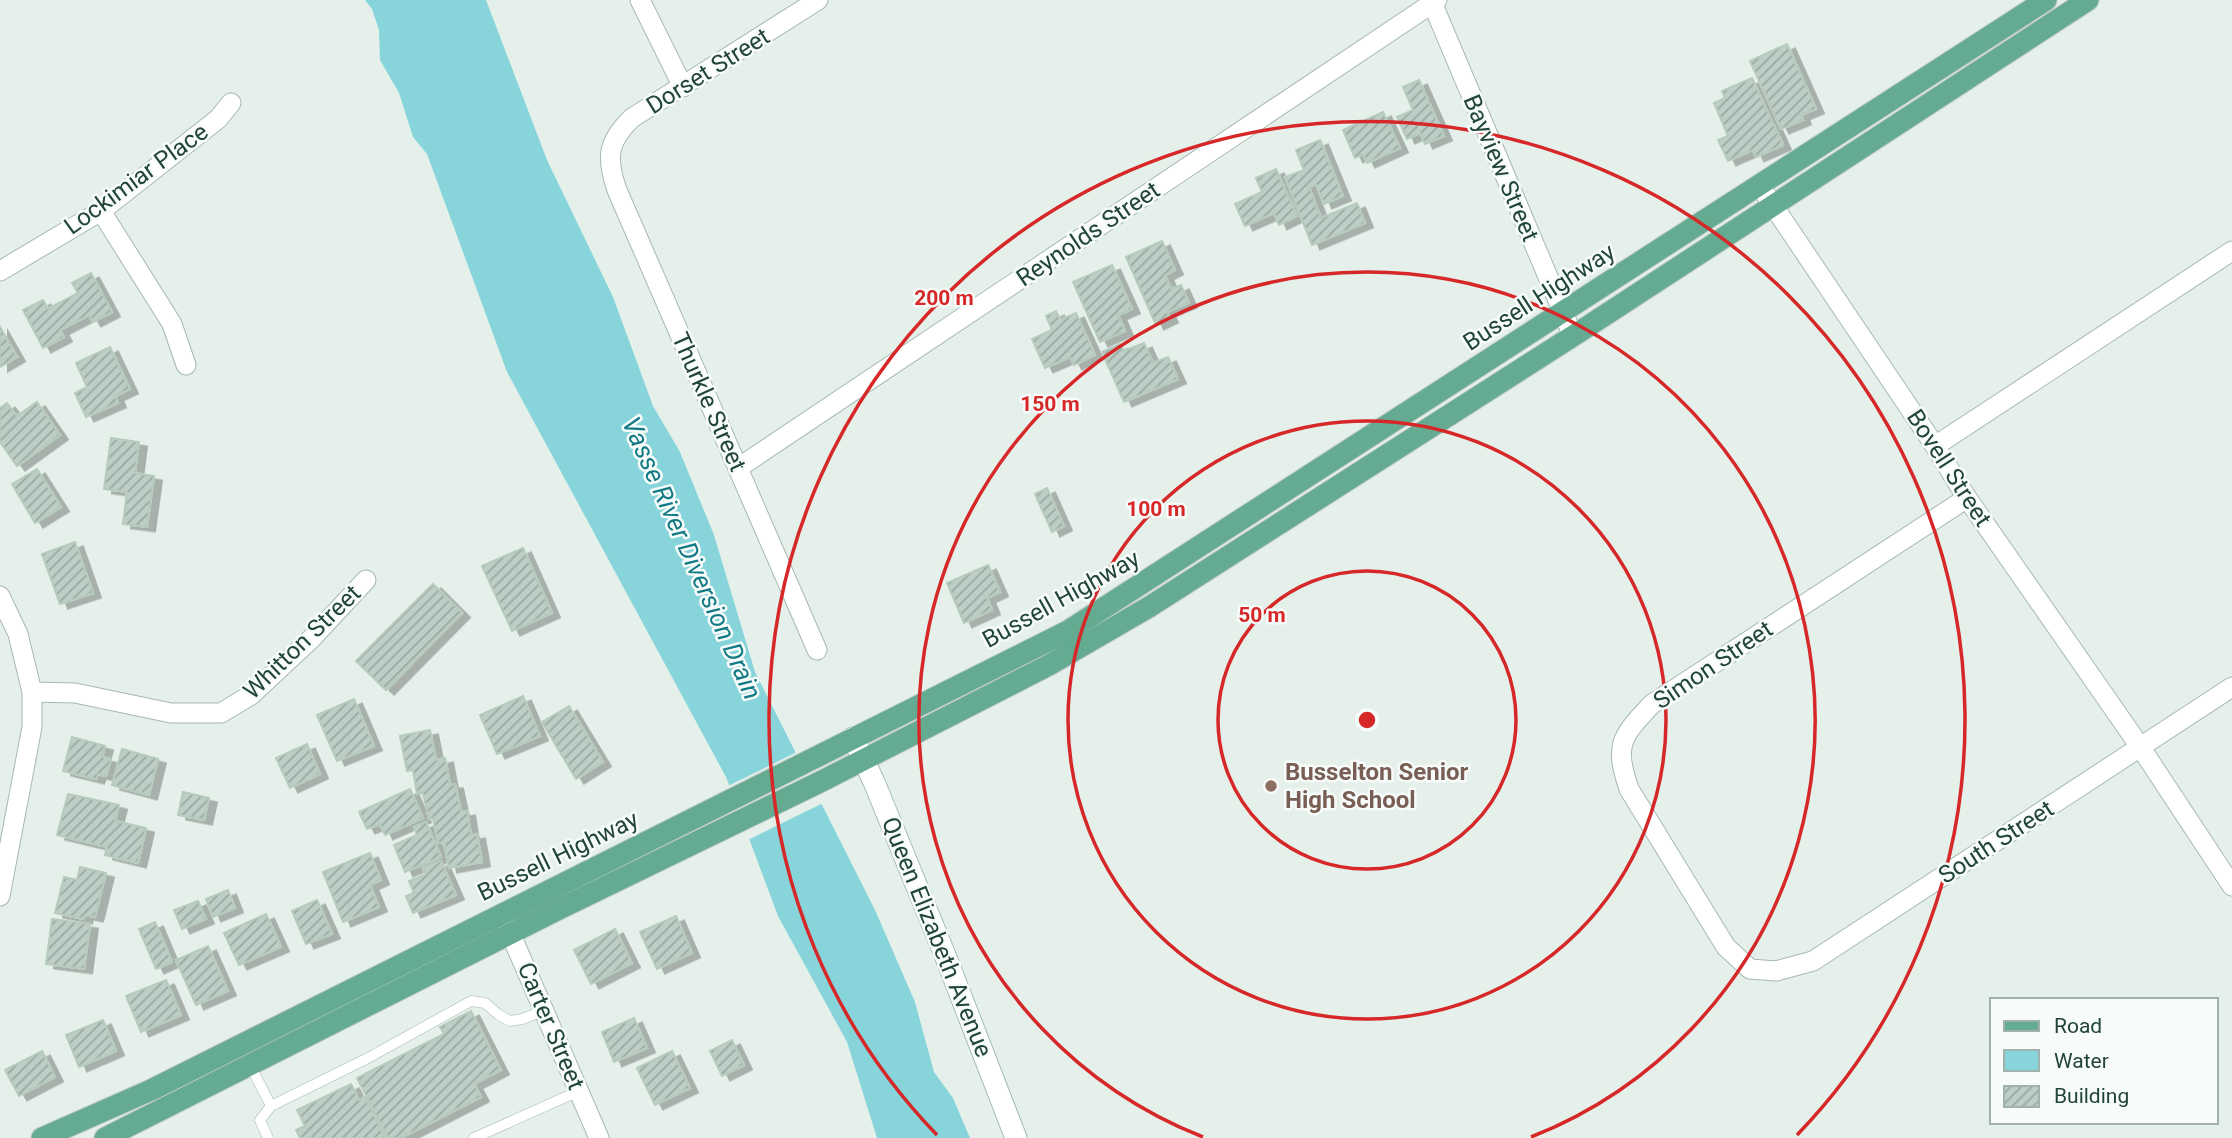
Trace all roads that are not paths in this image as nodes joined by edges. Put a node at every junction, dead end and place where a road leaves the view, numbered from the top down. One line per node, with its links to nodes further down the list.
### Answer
1 (640, 0): 7 (street)
2 (818, 0): 6 (street, Dorset Street)
3 (2046, 0): 10 (main road, Bussell Highway)
4 (2088, 0): 11 (main road, Bussell Highway)
5 (1434, 1): 15 (street, Bayview Street); 19 (street, Reynolds Street)
6 (798, 6): 7 (street, Dorset Street)
7 (683, 87): 9 (street, Dorset Street)
8 (231, 103): 12 (street, Lockimiar Place)
9 (609, 152): 19 (street, Thurkle Street)
10 (1760, 186): 11 (street, Bovell Street); 15 (main road, Bussell Highway)
11 (1772, 206): 16 (main road, Bussell Highway); 18 (street, Bovell Street)
12 (101, 211): 14 (street, Lockimiar Place); 17 (street)
13 (2232, 251): 18 (street)
14 (0, 271)
15 (1562, 314): 16 (street, Bayview Street); 26 (main road, Bussell Highway)
16 (1573, 336): 28 (main road, Bussell Highway)
17 (186, 365)
18 (1935, 446): 20 (street, Bovell Street)
19 (738, 468): 23 (street, Thurkle Street)
20 (1967, 498): 27 (street, Bovell Street); 33 (street, Simon Street)
21 (366, 580): 25 (street, Whitton Street)
22 (0, 596): 25 (street)
23 (817, 650)
24 (2232, 687): 27 (street, South Street)
25 (32, 692): 30 (street)
26 (853, 738): 28 (street, Queen Elizabeth Avenue); 31 (main road, Bussell Highway)
27 (2141, 748): 29 (street, Bovell Street); 33 (street, South Street)
28 (864, 759): 32 (main road, Bussell Highway); 43 (street, Queen Elizabeth Avenue)
29 (2232, 886)
30 (0, 896)
31 (501, 914): 32 (street, Carter Street); 38 (main road, Bussell Highway)
32 (511, 933): 34 (street, Carter Street); 35 (main road, Bussell Highway)
33 (1751, 968)
34 (543, 1011): 36 (street, Carter Street); 37 (lane)
35 (250, 1065): 37 (lane); 39 (main road, Bussell Highway)
36 (579, 1091): 41 (lane); 42 (street, Carter Street)
37 (271, 1106): 40 (lane)
38 (43, 1138)
39 (105, 1138)
40 (268, 1138)
41 (474, 1138)
42 (599, 1138)
43 (1016, 1138)

